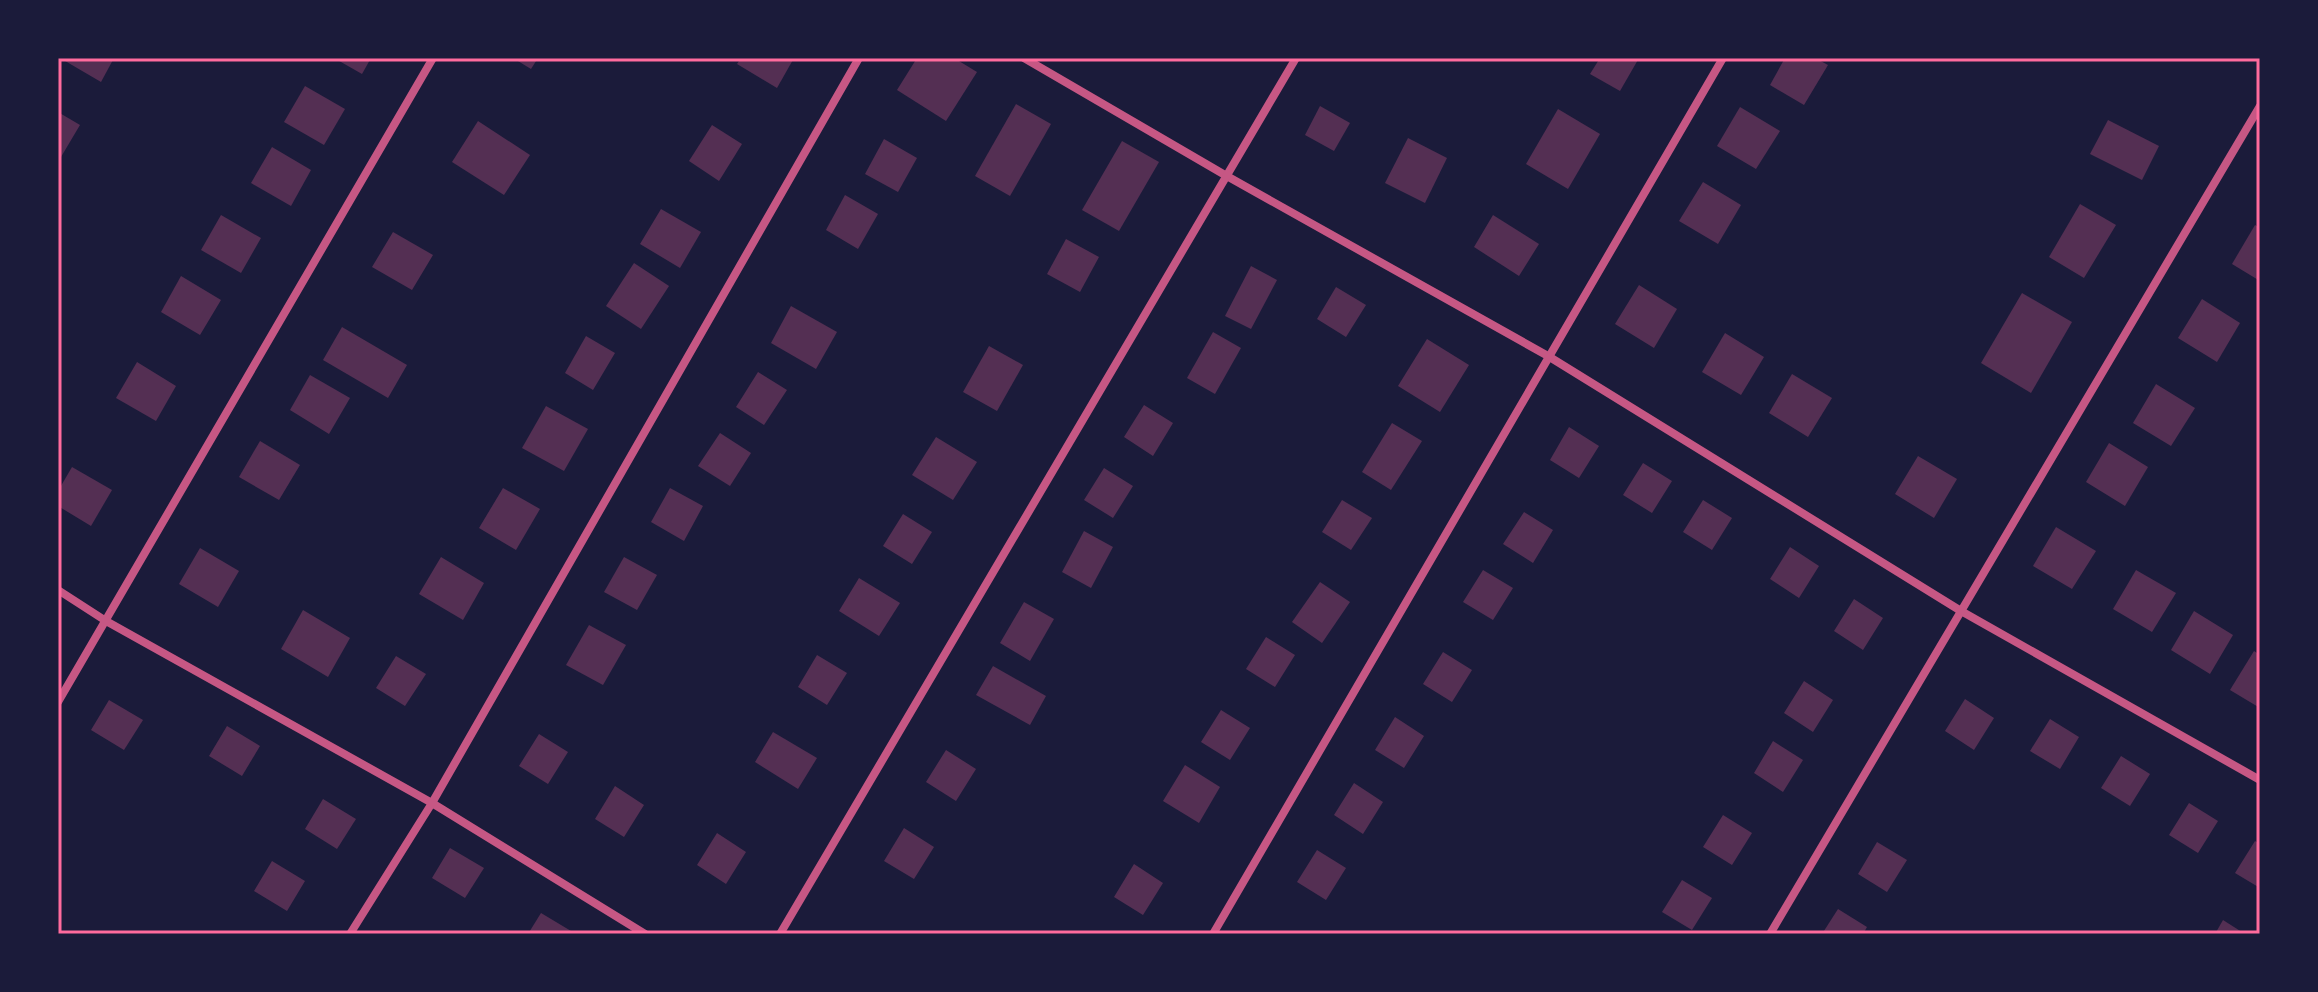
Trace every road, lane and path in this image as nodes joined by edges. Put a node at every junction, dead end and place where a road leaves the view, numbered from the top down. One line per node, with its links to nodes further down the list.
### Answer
1 (433, 58): 11 (street)
2 (859, 58): 14 (street)
3 (1024, 58): 7 (street)
4 (1296, 58): 7 (street)
5 (1723, 58): 8 (street)
6 (2260, 106): 10 (street)
7 (1225, 175): 8 (street); 17 (street)
8 (1548, 356): 10 (street); 18 (street)
9 (58, 590): 11 (street)
10 (1961, 611): 13 (street); 19 (street)
11 (106, 621): 12 (street); 14 (street)
12 (58, 702)
13 (2260, 780)
14 (432, 803): 15 (street); 16 (street)
15 (350, 934)
16 (645, 934)
17 (780, 934)
18 (1213, 934)
19 (1770, 934)

